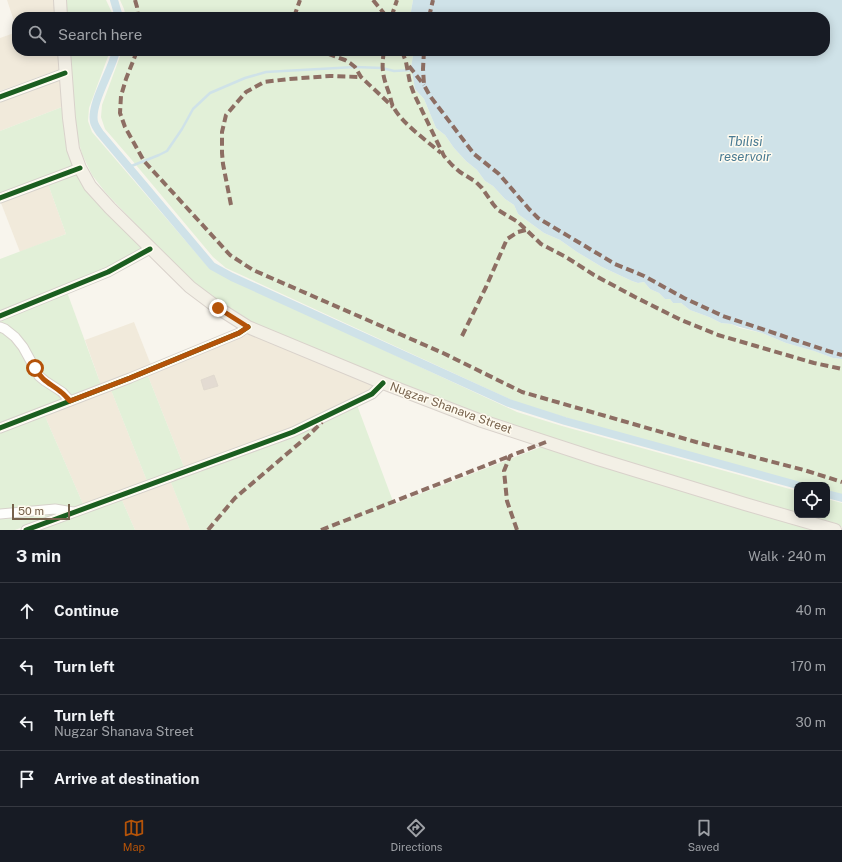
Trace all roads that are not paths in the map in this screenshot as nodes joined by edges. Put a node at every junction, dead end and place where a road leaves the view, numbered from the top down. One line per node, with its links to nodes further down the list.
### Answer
1 (60, 0): 2 (main road)
2 (61, 12)
3 (64, 56): 4 (main road, Nugzar Shanava Street)
4 (65, 73): 5 (street); 6 (main road, Nugzar Shanava Street)
5 (0, 96)
6 (80, 168): 7 (street); 8 (main road, Nugzar Shanava Street)
7 (0, 198)
8 (150, 249): 9 (street); 11 (main road, Nugzar Shanava Street)
9 (0, 316)
10 (0, 327): 13 (street)
11 (248, 327): 12 (main road, Nugzar Shanava Street); 13 (street)
12 (383, 383): 15 (street); 18 (main road, Nugzar Shanava Street)
13 (70, 401): 14 (street)
14 (0, 428)
15 (74, 512): 16 (street); 17 (street)
16 (0, 514)
17 (26, 530)
18 (834, 530)

